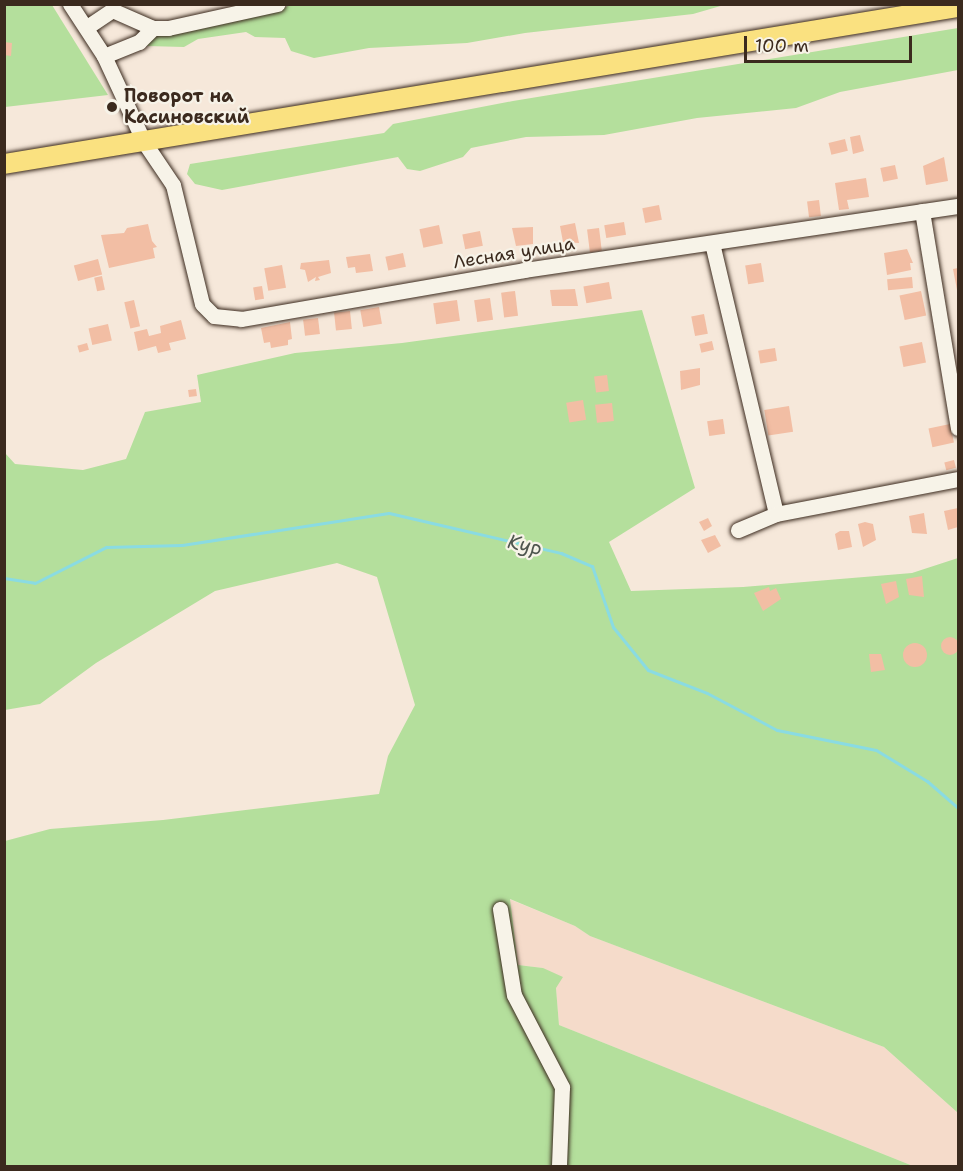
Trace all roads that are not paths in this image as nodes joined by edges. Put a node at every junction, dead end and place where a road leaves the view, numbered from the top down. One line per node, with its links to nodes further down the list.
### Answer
1 (70, 4): 5 (street)
2 (277, 4): 6 (street)
3 (112, 7): 5 (street); 6 (street)
4 (958, 7): 8 (main road)
5 (87, 27): 7 (street)
6 (153, 28): 7 (street)
7 (104, 56): 8 (street)
8 (144, 142): 9 (main road); 12 (street, Лесная улица)
9 (4, 164)
10 (958, 206): 11 (street, Лесная улица)
11 (922, 212): 12 (street, Лесная улица); 13 (street)
12 (712, 243): 15 (street)
13 (958, 428)
14 (958, 479): 15 (street)
15 (776, 514): 16 (street)
16 (738, 530)
17 (500, 909): 18 (street)
18 (559, 1167)

